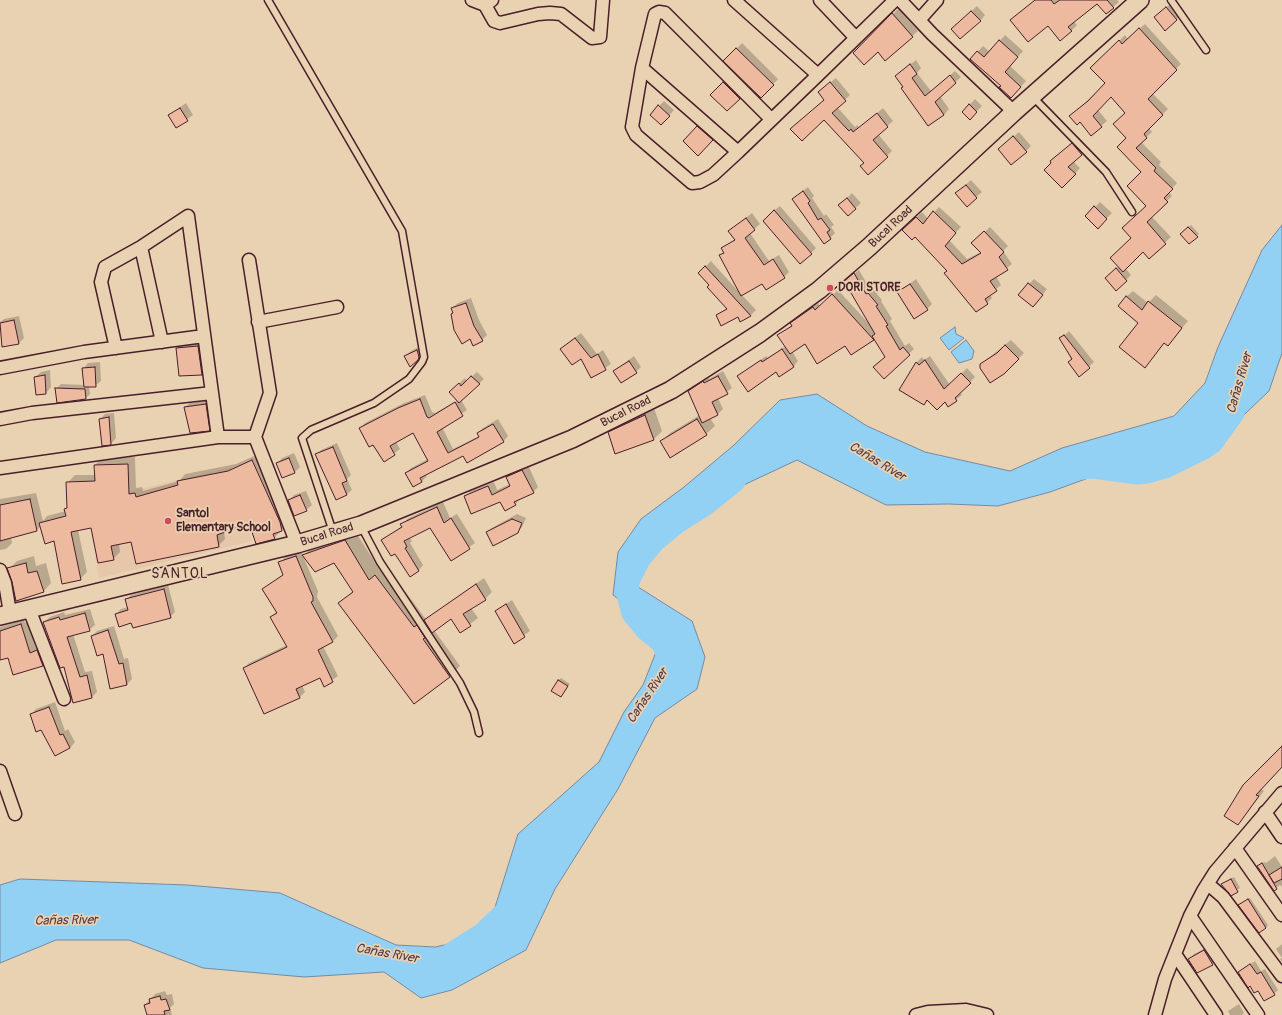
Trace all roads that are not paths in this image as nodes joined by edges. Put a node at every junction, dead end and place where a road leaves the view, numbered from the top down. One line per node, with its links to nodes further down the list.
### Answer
1 (268, 0): 36 (lane)
2 (472, 0): 11 (street)
3 (603, 0): 11 (street)
4 (734, 0): 16 (street)
5 (820, 0): 13 (street)
6 (895, 0): 13 (street)
7 (900, 0): 12 (street)
8 (937, 0): 12 (street)
9 (1170, 0): 14 (lane)
10 (1136, 1): 17 (street, Bucal Road)
11 (488, 3)
12 (920, 19): 18 (street)
13 (856, 38): 16 (street)
14 (1206, 50)
15 (642, 68): 19 (street); 20 (street); 20 (street)
16 (818, 75): 19 (street)
17 (1032, 96): 18 (street, Bucal Road); 21 (lane)
18 (1014, 112): 35 (street, Bucal Road)
19 (771, 120): 20 (street)
20 (738, 152)
21 (1132, 212)
22 (141, 247): 26 (street); 27 (street); 28 (street)
23 (249, 260): 25 (street)
24 (337, 306): 25 (street)
25 (258, 322): 33 (street)
26 (204, 336): 27 (street); 30 (street)
27 (162, 342): 28 (street)
28 (116, 348): 29 (street)
29 (0, 368)
30 (212, 393): 31 (street); 32 (street)
31 (0, 419)
32 (218, 436): 33 (street); 34 (street)
33 (255, 437): 37 (street)
34 (0, 468)
35 (361, 525): 36 (street, Bucal Road); 42 (lane)
36 (333, 533): 37 (street, Bucal Road)
37 (297, 544): 39 (street, Bucal Road)
38 (0, 570): 40 (street)
39 (29, 609): 40 (street, Bucal Road); 41 (street)
40 (5, 615)
41 (64, 699)
42 (479, 733)
43 (0, 771): 46 (street)
44 (1282, 793): 45 (street)
45 (1265, 812): 47 (street); 48 (street)
46 (15, 814)
47 (1282, 837)
48 (1235, 848): 49 (street); 50 (street)
49 (1208, 884): 51 (street); 53 (street)
50 (1282, 915)
51 (1190, 916): 52 (street); 58 (street)
52 (1174, 954): 56 (street); 57 (street)
53 (1282, 976)
54 (916, 1015): 55 (street)
55 (987, 1015)
56 (1156, 1015)
57 (1216, 1015)
58 (1258, 1015)

